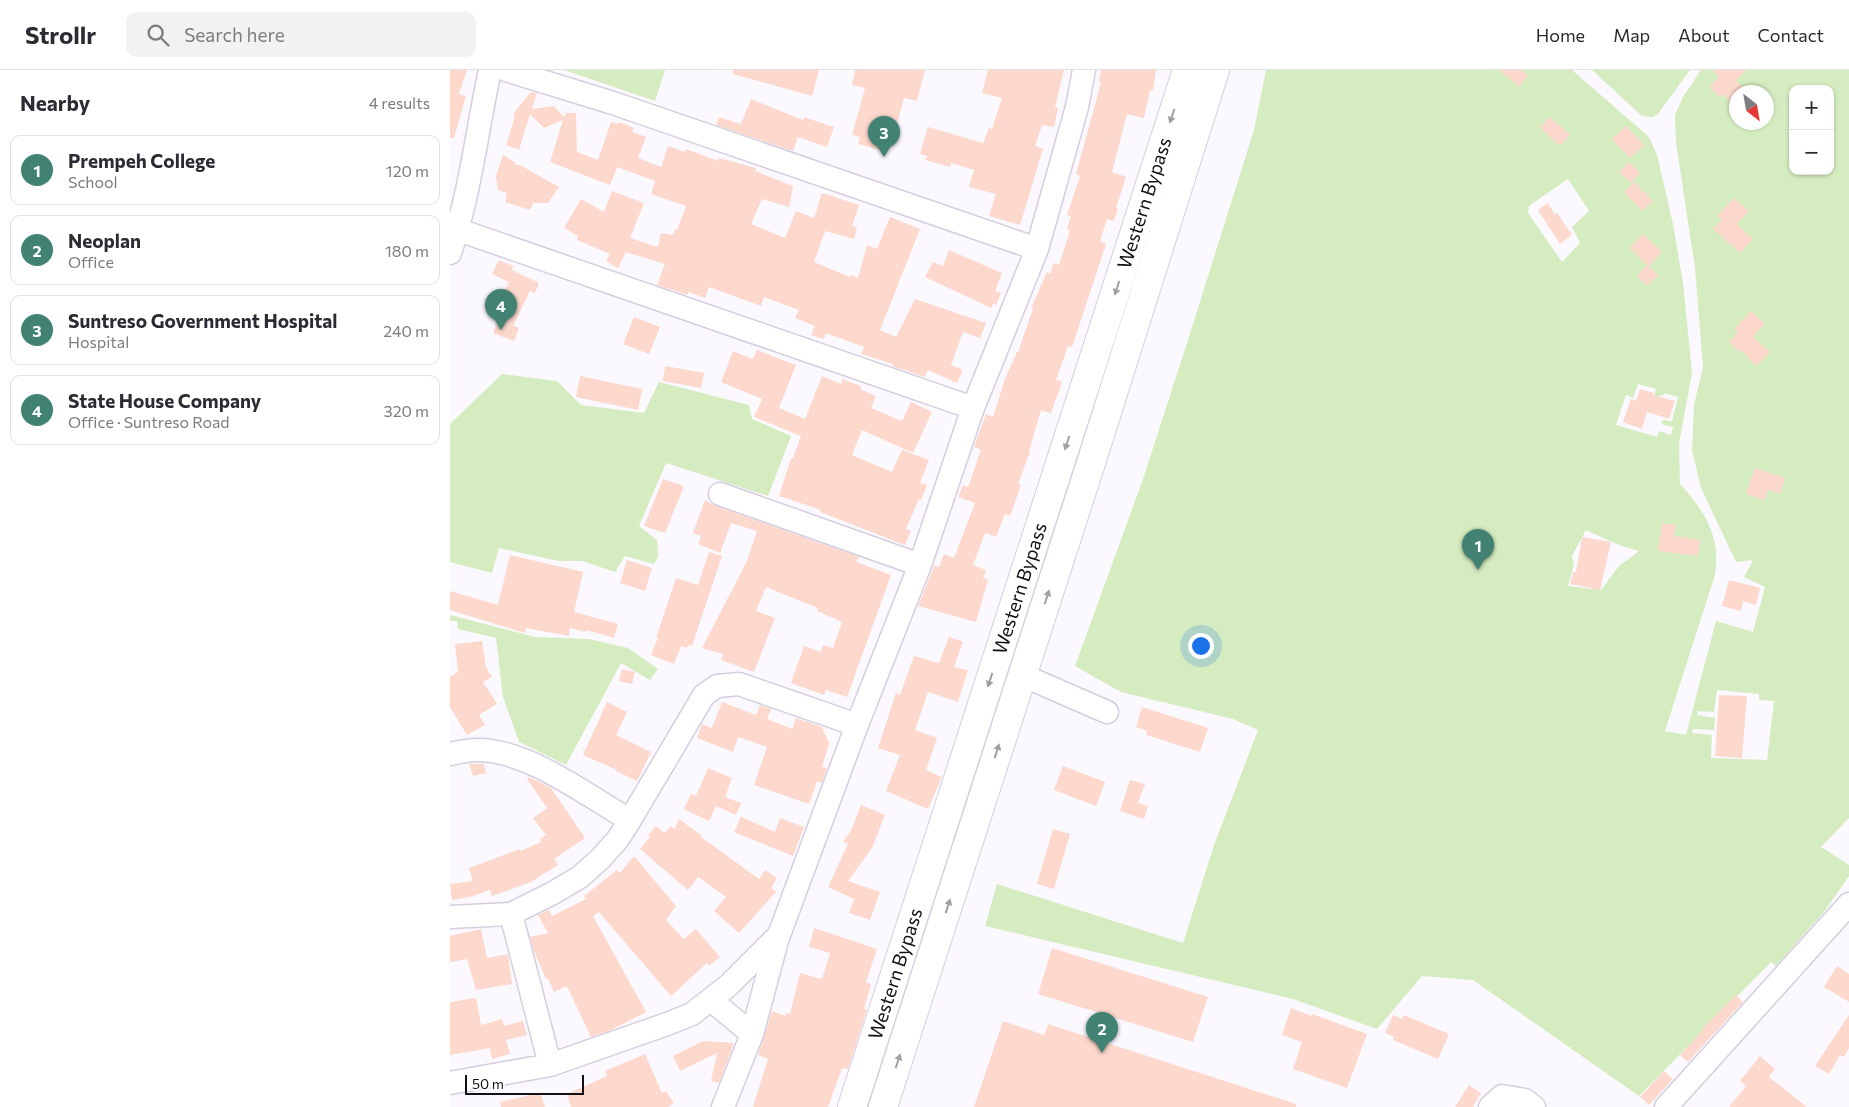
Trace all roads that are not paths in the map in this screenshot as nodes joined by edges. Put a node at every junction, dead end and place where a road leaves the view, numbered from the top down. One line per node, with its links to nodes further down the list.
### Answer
1 (490, 70): 6 (street)
2 (506, 70): 7 (street)
3 (1084, 70): 7 (street)
4 (1187, 70): 26 (highway, Western Bypass, one-way to 26)
5 (1215, 70): 12 (highway, Western Bypass, one-way to 5)
6 (454, 228): 8 (street); 9 (street)
7 (1037, 249): 9 (street)
8 (450, 253)
9 (973, 408): 11 (street)
10 (720, 494): 11 (street)
11 (920, 565): 14 (street)
12 (1022, 675): 13 (street); 27 (highway, Western Bypass, one-way to 12)
13 (1108, 712)
14 (857, 725): 16 (street); 20 (street)
15 (450, 754): 16 (street)
16 (630, 820): 18 (street)
17 (1849, 904): 30 (street)
18 (511, 914): 19 (street); 23 (street)
19 (450, 917)
20 (779, 935): 21 (street); 22 (street)
21 (711, 1000): 22 (street); 23 (street)
22 (752, 1034): 25 (street)
23 (550, 1065): 24 (street)
24 (450, 1083)
25 (723, 1107)
26 (852, 1107)
27 (883, 1107)
28 (1490, 1107): 29 (street)
29 (1534, 1107)
30 (1666, 1107)

